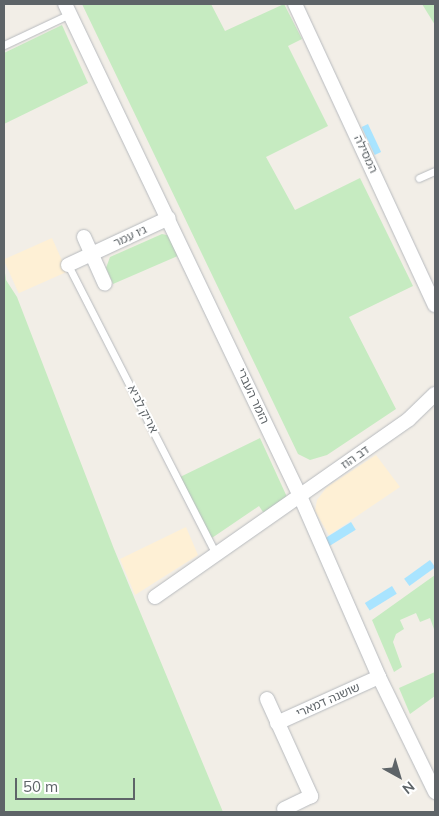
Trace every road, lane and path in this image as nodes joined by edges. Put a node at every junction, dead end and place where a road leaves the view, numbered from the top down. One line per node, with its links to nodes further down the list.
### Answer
1 (295, 4): 11 (street, המסילה)
2 (68, 9): 3 (lane); 6 (street, הזמר העברי)
3 (4, 45)
4 (435, 171): 5 (lane)
5 (419, 178)
6 (169, 218): 8 (street, ג׳ו עמר); 15 (street, הזמר העברי)
7 (84, 237): 8 (street)
8 (91, 254): 9 (street, ג׳ו עמר); 10 (street)
9 (68, 265): 16 (lane, אריק לביא)
10 (105, 284)
11 (435, 305)
12 (435, 394): 14 (street, דב הוז)
13 (435, 407): 14 (street, דב הוז)
14 (409, 419): 15 (street, דב הוז)
15 (300, 496): 16 (street, דב הוז); 18 (street, הזמר העברי)
16 (216, 554): 17 (street, דב הוז)
17 (155, 597)
18 (379, 677): 20 (street, שושנה דמארי); 21 (street, הזמר העברי)
19 (267, 699): 20 (street)
20 (277, 723): 22 (street)
21 (435, 792)
22 (284, 809)

